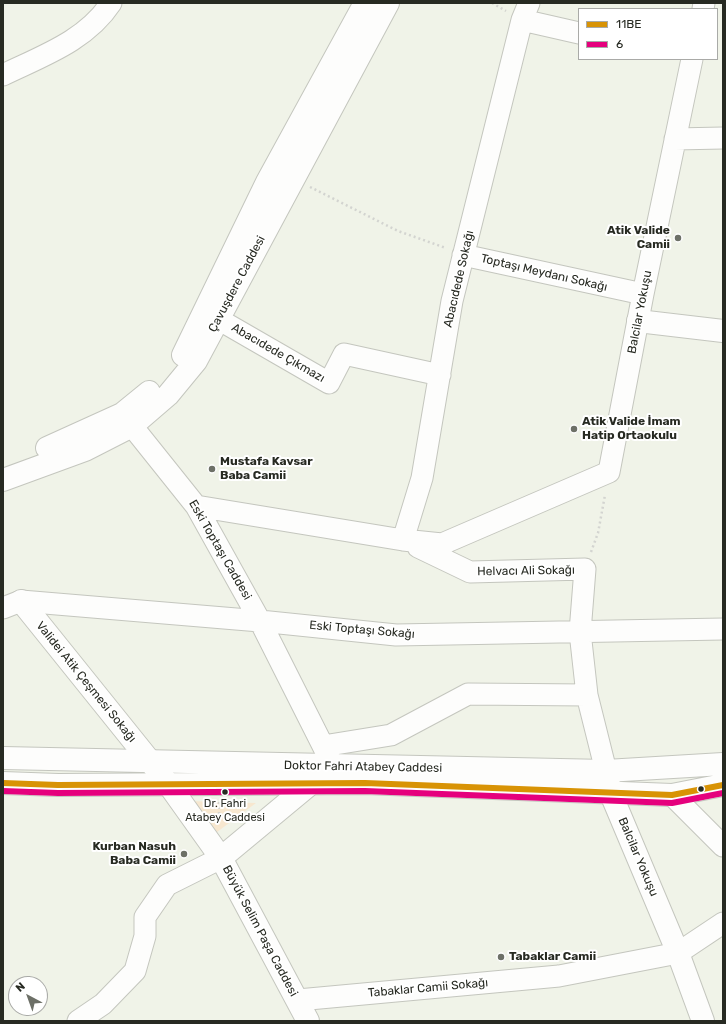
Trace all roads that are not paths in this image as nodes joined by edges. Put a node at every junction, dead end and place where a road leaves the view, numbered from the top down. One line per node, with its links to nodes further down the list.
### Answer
1 (111, 3): 7 (street)
2 (365, 3): 10 (street, Çavuşdere Caddesi)
3 (388, 3): 11 (street, Çavuşdere Caddesi)
4 (525, 12): 5 (street); 12 (street, Abacıdede Sokağı)
5 (578, 33)
6 (692, 60): 9 (street, Balcilar Yokuşu)
7 (3, 75)
8 (723, 138): 9 (street)
9 (675, 139): 13 (street, Balcilar Yokuşu)
10 (275, 168): 11 (street); 18 (street, Çavuşdere Caddesi)
11 (294, 179): 14 (street, Çavuşdere Caddesi)
12 (464, 255): 13 (street, Toptaşı Meydanı Sokağı); 17 (street, Abacıdede Sokağı)
13 (642, 294): 15 (street, Balcilar Yokuşu)
14 (218, 320): 17 (street, Abacıdede Çıkmazı); 18 (street, Çavuşdere Caddesi)
15 (638, 322): 16 (street); 22 (street, Balcilar Yokuşu)
16 (723, 331)
17 (440, 375): 22 (street, Abacıdede Sokağı)
18 (127, 420): 19 (street, Çavuşdere Caddesi); 20 (street, Çavuşdere Caddesi); 21 (street, Eski Toptaşı Caddesi)
19 (3, 466)
20 (3, 480)
21 (196, 506): 22 (street); 25 (street, Eski Toptaşı Caddesi)
22 (403, 540): 23 (street, Helvacı Ali Sokağı)
23 (585, 569): 27 (street, Balcilar Yokuşu)
24 (12, 605): 25 (street, Eski Toptaşı Sokağı); 31 (street, Validei Atik Çeşmesi Sokağı)
25 (260, 621): 27 (street, Eski Toptaşı Sokağı); 29 (street, Eski Toptaşı Caddesi)
26 (723, 629): 27 (street, Eski Toptaşı Sokağı)
27 (580, 632): 28 (street, Balcilar Yokuşu)
28 (587, 695): 29 (street); 34 (street, Balcilar Yokuşu)
29 (323, 746): 33 (street, Eski Toptaşı Caddesi)
30 (3, 758): 31 (street, Doktor Fahri Atabey Caddesi)
31 (151, 762): 33 (street, Doktor Fahri Atabey Caddesi); 36 (street)
32 (723, 764): 34 (street, Doktor Fahri Atabey Caddesi)
33 (333, 766): 34 (street, Doktor Fahri Atabey Caddesi)
34 (606, 771): 39 (street, Balcilar Yokuşu)
35 (3, 783): 36 (street, Doktor Fahri Atabey Caddesi)
36 (169, 785): 37 (street, Doktor Fahri Atabey Caddesi); 42 (street)
37 (309, 785): 39 (street, Doktor Fahri Atabey Caddesi); 42 (street, Büyük Selim Paşa Caddesi)
38 (723, 785): 40 (street, Doktor Fahri Atabey Caddesi)
39 (611, 794): 40 (street, Doktor Fahri Atabey Caddesi); 44 (street, Balcilar Yokuşu)
40 (672, 795): 41 (street)
41 (723, 846)
42 (221, 858): 45 (street, Büyük Selim Paşa Caddesi); 46 (street)
43 (723, 923): 44 (street)
44 (678, 953): 45 (street, Tabaklar Camii Sokağı); 48 (street, Balcilar Yokuşu)
45 (298, 1000): 47 (street, Büyük Selim Paşa Caddesi)
46 (78, 1021)
47 (308, 1021)
48 (703, 1021)

